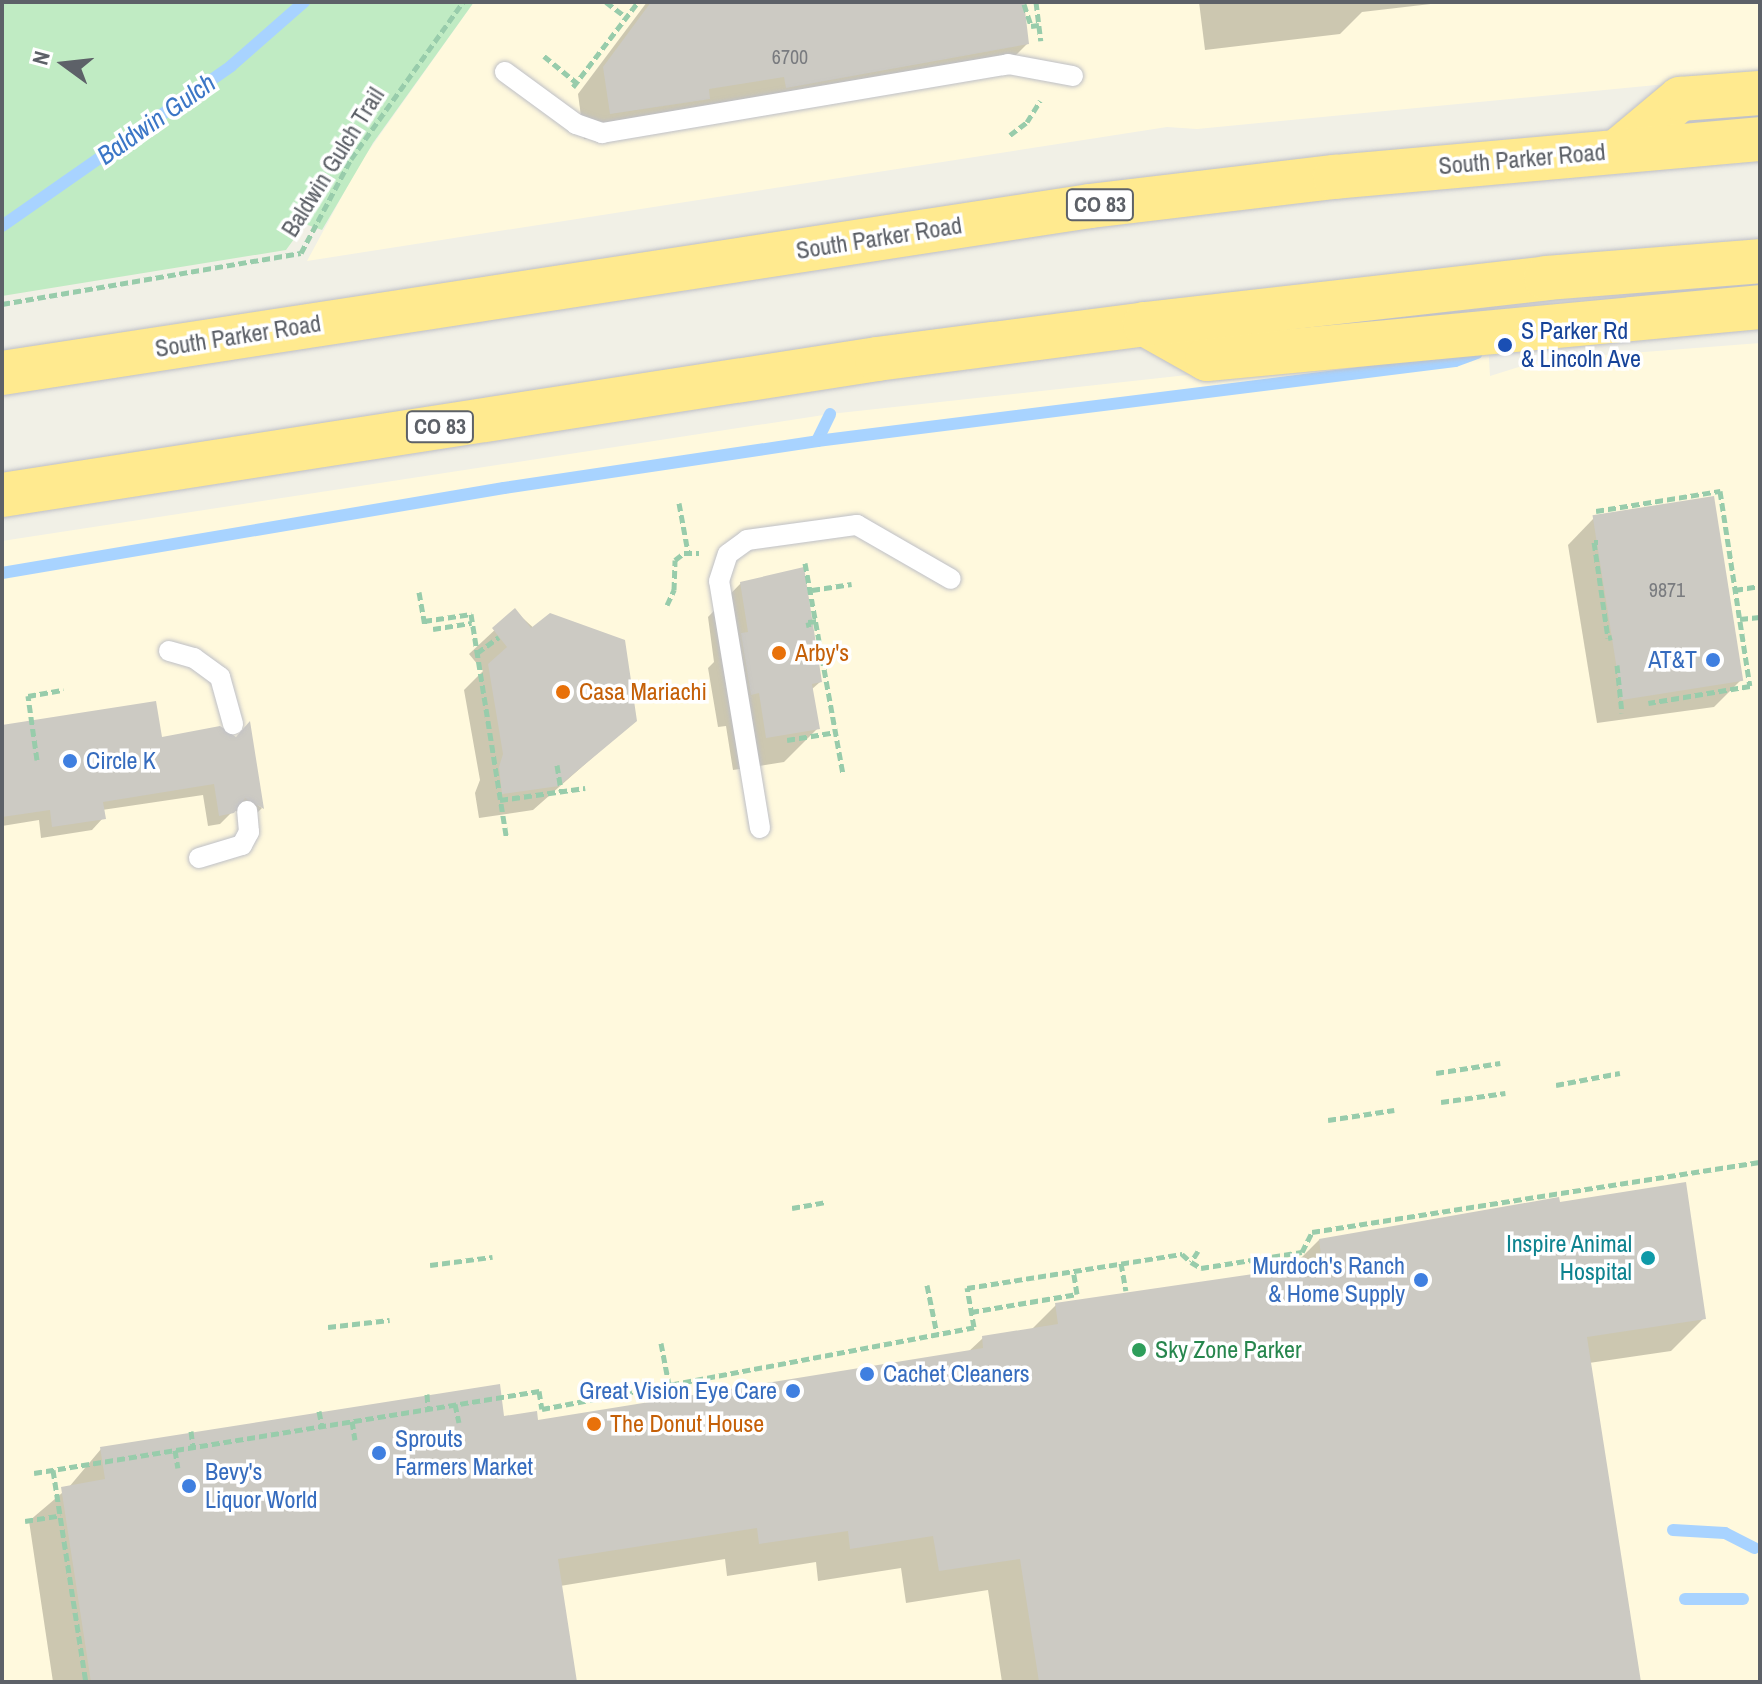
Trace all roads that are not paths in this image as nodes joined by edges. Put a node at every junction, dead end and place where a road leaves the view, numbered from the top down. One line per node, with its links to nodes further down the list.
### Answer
1 (505, 72): 2 (lane)
2 (1073, 76)
3 (1760, 93): 5 (highway)
4 (1760, 139): 5 (highway, South Parker Road / CO 83)
5 (1619, 150): 9 (highway, South Parker Road / CO 83)
6 (1760, 261): 8 (highway, CO 83)
7 (1760, 307): 8 (highway)
8 (1145, 324): 10 (highway, CO 83)
9 (2, 373)
10 (2, 495)
11 (951, 579): 15 (lane)
12 (169, 651): 13 (lane)
13 (233, 724)
14 (247, 811): 16 (lane)
15 (760, 828)
16 (199, 858)

